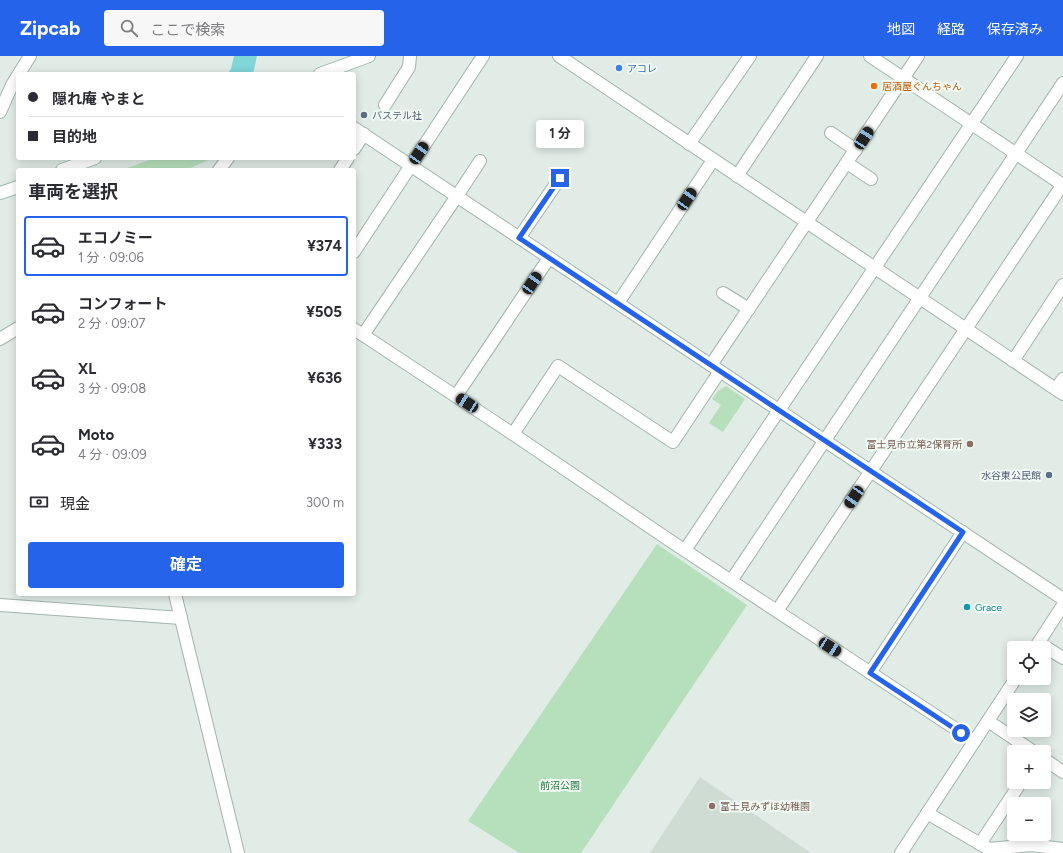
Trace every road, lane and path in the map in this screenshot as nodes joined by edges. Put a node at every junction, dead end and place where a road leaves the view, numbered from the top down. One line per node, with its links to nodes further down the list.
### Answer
1 (30, 56): 11 (street)
2 (369, 56): 12 (street)
3 (410, 56): 16 (street)
4 (483, 56): 29 (street)
5 (559, 56): 22 (street)
6 (750, 56): 22 (street)
7 (818, 56): 31 (street)
8 (870, 56): 13 (street)
9 (918, 56): 13 (street)
10 (1017, 56): 18 (street)
11 (20, 72)
12 (325, 72)
13 (904, 78): 18 (street); 23 (street)
14 (16, 79): 17 (street)
15 (1063, 83): 24 (street)
16 (385, 105)
17 (1, 106)
18 (971, 124): 24 (street); 42 (street)
19 (359, 131): 21 (street); 29 (street)
20 (831, 133): 23 (street)
21 (356, 142)
22 (689, 144): 26 (street)
23 (856, 150): 28 (street)
24 (1016, 153): 34 (street); 45 (street)
25 (89, 160): 30 (street)
26 (713, 160): 31 (street); 46 (street)
27 (480, 161): 37 (street)
28 (847, 163): 33 (street); 38 (street)
29 (411, 166): 37 (street); 40 (street)
30 (67, 168)
31 (737, 176): 38 (street)
32 (560, 178): 39 (street)
33 (871, 179)
34 (1063, 184): 49 (street)
35 (16, 187): 36 (street)
36 (0, 193)
37 (457, 196): 39 (street); 50 (street)
38 (807, 224): 42 (street); 47 (street)
39 (519, 238): 41 (street)
40 (356, 249)
41 (549, 258): 46 (street); 56 (street)
42 (874, 268): 45 (street); 57 (street)
43 (1063, 285): 52 (street)
44 (723, 293): 47 (street)
45 (920, 298): 49 (street); 59 (street)
46 (618, 303): 53 (street)
47 (748, 309): 53 (street)
48 (16, 329): 51 (street)
49 (966, 329): 52 (street); 60 (street)
50 (358, 332): 56 (street)
51 (0, 339)
52 (1013, 361): 55 (street)
53 (716, 368): 57 (street); 58 (street)
54 (1063, 379): 55 (street)
55 (1060, 392)
56 (456, 396): 58 (street)
57 (779, 410): 59 (street); 62 (street)
58 (513, 434): 62 (street)
59 (825, 441): 60 (street); 63 (street)
60 (871, 471): 61 (street); 68 (street)
61 (963, 532): 65 (street); 73 (street)
62 (685, 550): 63 (street)
63 (731, 581): 68 (street)
64 (176, 596): 69 (street)
65 (1063, 599)
66 (0, 604): 69 (street)
67 (1063, 606): 70 (street)
68 (777, 612): 73 (street)
69 (181, 618): 84 (street)
70 (1040, 641)
71 (1051, 652): 72 (street)
72 (1063, 658)
73 (870, 673): 76 (street)
74 (1011, 685): 75 (street)
75 (988, 721): 76 (street); 77 (street)
76 (974, 741): 81 (street)
77 (1024, 745)
78 (1051, 764): 79 (street)
79 (1063, 772)
80 (1016, 789): 82 (street)
81 (927, 813): 82 (street); 85 (street)
82 (980, 844): 83 (street)
83 (1063, 849)
84 (238, 853)
85 (901, 853)

